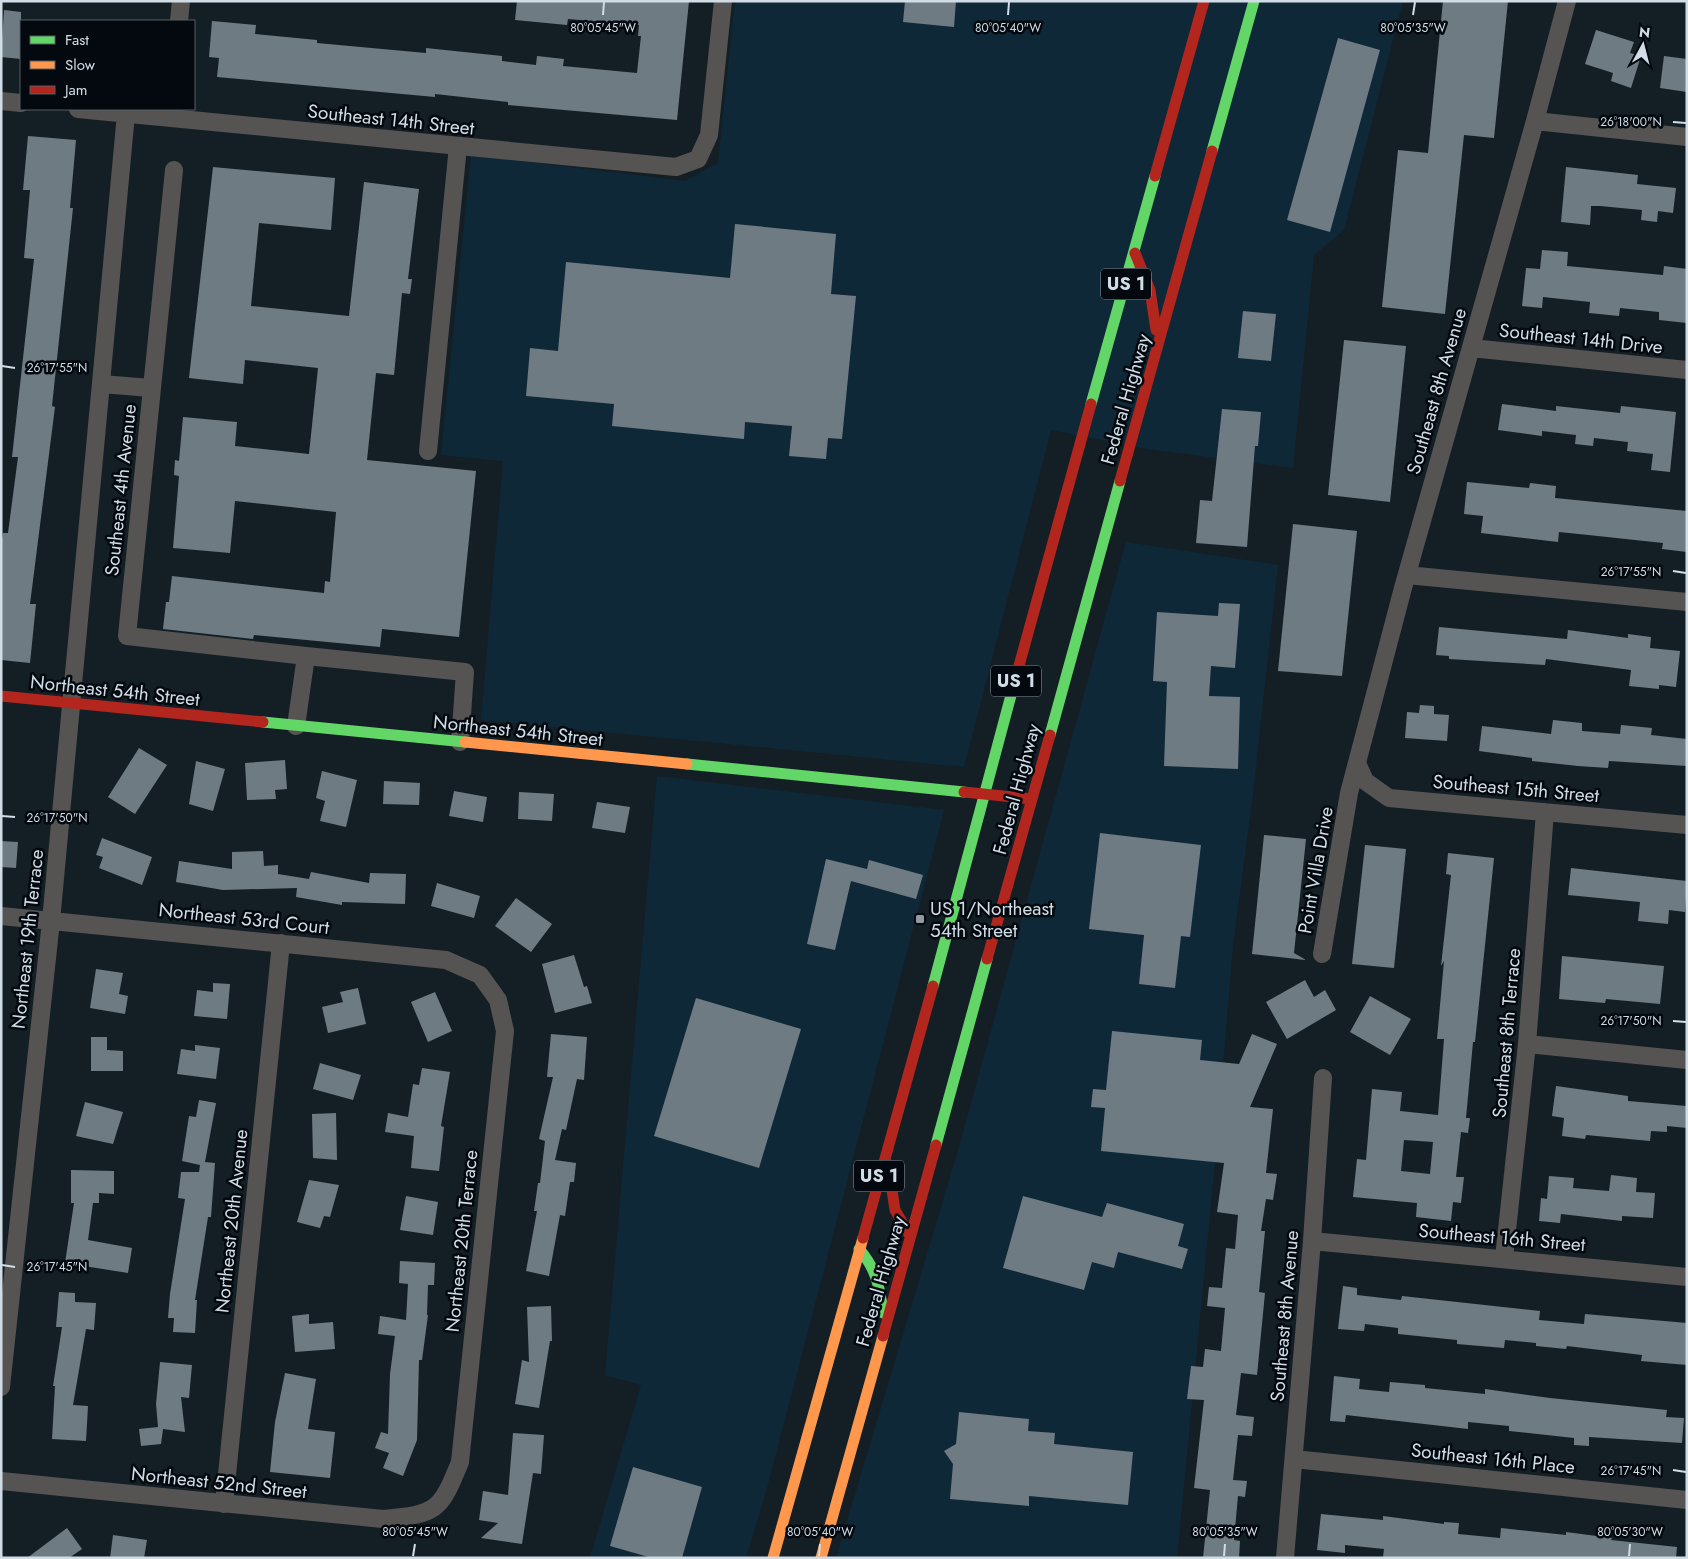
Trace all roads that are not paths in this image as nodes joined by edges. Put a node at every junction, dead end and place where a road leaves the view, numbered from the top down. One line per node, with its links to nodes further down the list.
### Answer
1 (181, 1): 6 (street)
2 (723, 1): 14 (street, Southeast 14th Street)
3 (1204, 1): 16 (main road, Federal Highway / US 1)
4 (1254, 1): 17 (main road, Federal Highway / US 1)
5 (1567, 1): 12 (street, Southeast 8th Avenue)
6 (179, 20)
7 (1, 101): 8 (street)
8 (20, 103)
9 (88, 110): 10 (street, Southeast 14th Street)
10 (126, 114): 11 (street, Southeast 14th Street); 20 (street, Southeast 4th Avenue)
11 (170, 114): 14 (street, Southeast 14th Street)
12 (1535, 122): 13 (street); 18 (street, Southeast 8th Avenue)
13 (1687, 137)
14 (458, 146): 22 (street)
15 (174, 170): 21 (street, Southeast 4th Avenue)
16 (1134, 253): 17 (main road); 32 (main road, Federal Highway / US 1)
17 (1157, 347): 33 (main road, Federal Highway / US 1)
18 (1471, 348): 19 (street, Southeast 14th Drive); 23 (street, Southeast 8th Avenue)
19 (1687, 370)
20 (101, 384): 21 (street); 27 (street, Southeast 4th Avenue)
21 (151, 388): 25 (street, Southeast 4th Avenue)
22 (428, 451)
23 (1407, 575): 24 (street); 30 (street, Southeast 8th Avenue)
24 (1687, 602)
25 (306, 656): 28 (street); 29 (street)
26 (1, 696): 27 (main road, Northeast 54th Street)
27 (70, 704): 28 (main road, Northeast 54th Street); 37 (street, Northeast 19th Terrace)
28 (296, 726): 29 (main road, Northeast 54th Street)
29 (460, 742): 32 (main road, Northeast 54th Street)
30 (1358, 763): 31 (street, Southeast 8th Avenue); 34 (street, Southeast 15th Street)
31 (1349, 793): 39 (street, Point Villa Drive)
32 (985, 794): 33 (main road, Northeast 54th Street); 44 (main road, Federal Highway / US 1)
33 (1032, 799): 45 (main road, Federal Highway / US 1)
34 (1545, 812): 35 (street, Southeast 15th Street); 41 (street, Southeast 8th Terrace)
35 (1687, 825)
36 (1, 916): 37 (street, Northeast 53rd Court)
37 (51, 921): 38 (street, Northeast 53rd Court); 51 (street, Northeast 19th Terrace)
38 (282, 943): 40 (street, Northeast 53rd Court); 55 (street, Northeast 20th Avenue)
39 (1322, 954)
40 (480, 975): 56 (street, Northeast 20th Terrace)
41 (1527, 1044): 42 (street); 48 (street, Southeast 8th Terrace)
42 (1687, 1060)
43 (1323, 1078): 46 (street, Southeast 8th Avenue)
44 (886, 1150): 45 (main road); 47 (main road, Federal Highway / US 1)
45 (910, 1236): 50 (main road, Federal Highway / US 1)
46 (1312, 1241): 48 (street, Southeast 16th Street); 52 (street, Southeast 8th Avenue)
47 (859, 1249): 50 (main road); 57 (main road, Federal Highway / US 1)
48 (1504, 1258): 49 (street, Southeast 16th Street)
49 (1687, 1277)
50 (884, 1330): 58 (main road, Federal Highway / US 1)
51 (1, 1387)
52 (1294, 1459): 54 (street, Southeast 16th Place); 59 (street, Southeast 8th Avenue)
53 (1, 1481): 55 (street, Northeast 52nd Street)
54 (1687, 1500)
55 (224, 1504): 56 (street, Northeast 52nd Street)
56 (432, 1510)
57 (773, 1558)
58 (821, 1558)
59 (1285, 1558)

